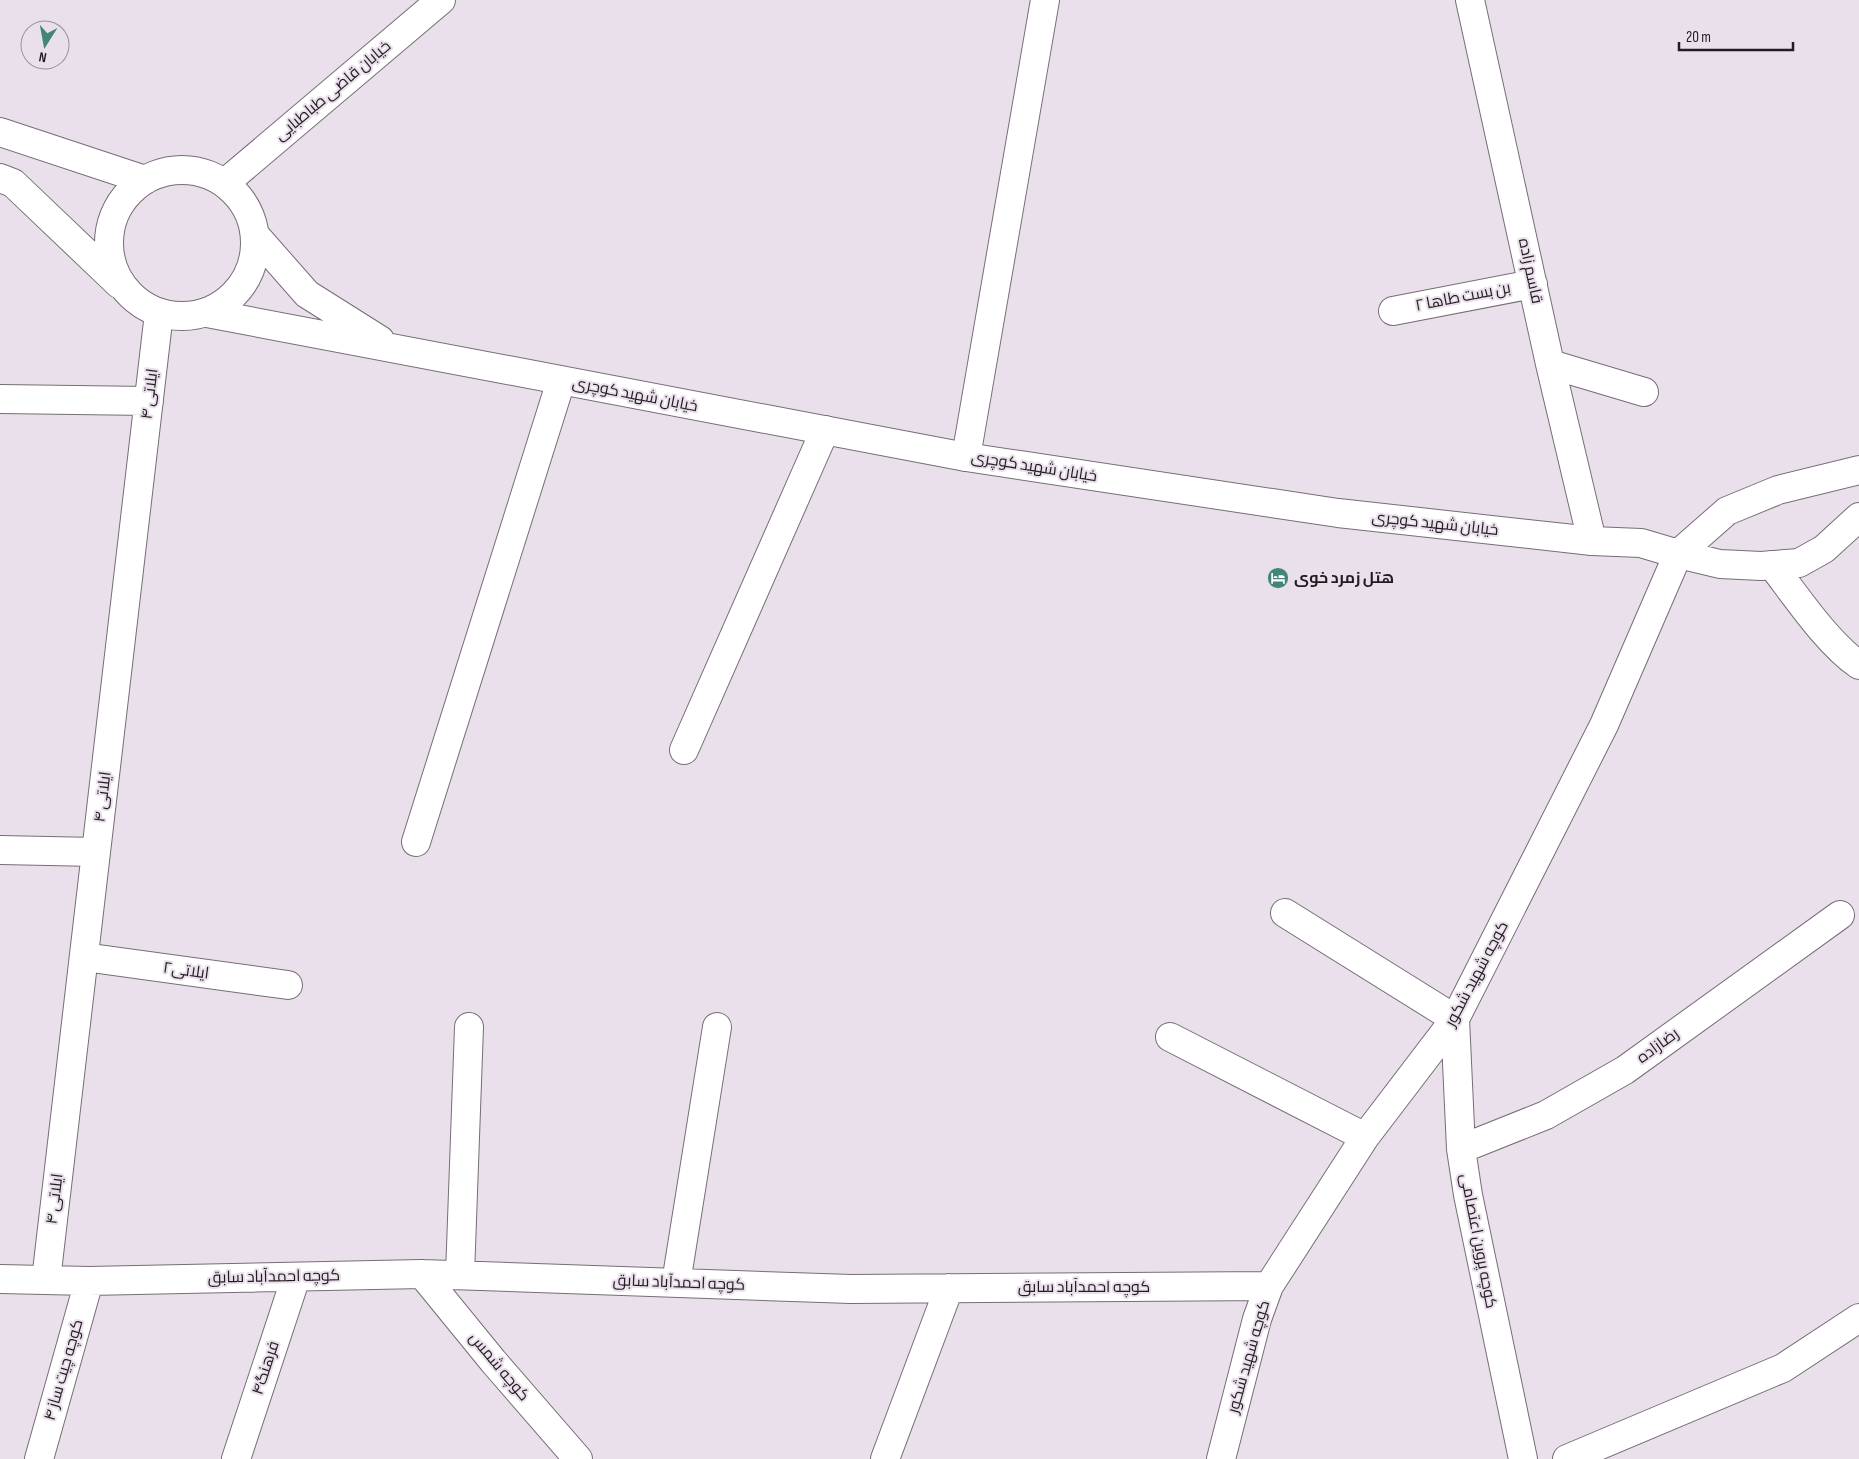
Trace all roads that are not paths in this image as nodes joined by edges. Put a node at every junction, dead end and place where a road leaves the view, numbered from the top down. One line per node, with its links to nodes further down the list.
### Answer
1 (441, 0): 7 (street, خیابان قاضی طباطبایی)
2 (1046, 0): 21 (street)
3 (1470, 0): 9 (street, قاسم زاده)
4 (10, 135): 6 (street)
5 (7, 180): 10 (street)
6 (145, 180): 7 (street); 10 (street)
7 (225, 183): 8 (street)
8 (256, 236): 12 (street); 14 (street)
9 (1532, 284): 11 (street, بن بست طاها ۲); 15 (street, قاسم زاده)
10 (124, 288): 13 (street)
11 (1393, 311)
12 (207, 312): 13 (street); 14 (street, خیابان شهید کوچری)
13 (159, 313): 19 (street, ایلاتی ۴)
14 (394, 349): 16 (street, خیابان شهید کوچری)
15 (1550, 364): 17 (street); 24 (street, قاسم زاده)
16 (561, 381): 20 (street, خیابان شهید کوچری); 29 (street)
17 (1644, 392)
18 (0, 399): 19 (street)
19 (149, 401): 31 (street, ایلاتی ۴)
20 (825, 430): 21 (street, خیابان شهید کوچری); 28 (street)
21 (966, 457): 24 (street, خیابان شهید کوچری)
22 (1859, 470): 25 (street)
23 (1859, 517): 26 (street, خیابان شهید کوچری)
24 (1592, 541): 25 (street, خیابان شهید کوچری)
25 (1678, 554): 26 (street, خیابان شهید کوچری); 36 (street, کوچه شهید شکور)
26 (1772, 565): 27 (street)
27 (1859, 665)
28 (684, 750)
29 (416, 842)
30 (0, 850): 31 (street)
31 (96, 852): 34 (street, ایلاتی ۴)
32 (1285, 913): 36 (street)
33 (1840, 915): 41 (street, رضازاده)
34 (84, 957): 35 (street, ایلاتی۲); 46 (street, ایلاتی ۴)
35 (288, 985)
36 (1456, 1019): 40 (street, کوچه شهید شکور); 41 (street, کوچه پروین اعتصامی)
37 (717, 1026): 48 (street)
38 (469, 1027): 43 (street)
39 (1170, 1037): 40 (street)
40 (1365, 1136): 49 (street, کوچه شهید شکور)
41 (1461, 1149): 57 (street, کوچه پروین اعتصامی)
42 (422, 1274): 43 (street, کوچه احمدآباد سابق); 44 (street, کوچه احمدآباد سابق); 55 (street, کوچه شمس)
43 (460, 1275): 48 (street, کوچه احمدآباد سابق)
44 (296, 1277): 47 (street, کوچه احمدآباد سابق); 54 (street, فرهنگ۴)
45 (0, 1279): 46 (street, کوچه احمدآباد سابق)
46 (46, 1280): 47 (street, کوچه احمدآباد سابق)
47 (88, 1281): 53 (street, کوچه چیت ساز ۴)
48 (676, 1283): 50 (street, کوچه احمدآباد سابق)
49 (1269, 1286): 50 (street, کوچه احمدآباد سابق); 56 (street, کوچه شهید شکور)
50 (949, 1288): 52 (street)
51 (1859, 1318): 58 (street)
52 (885, 1458)
53 (38, 1459)
54 (236, 1459)
55 (578, 1459)
56 (1221, 1459)
57 (1523, 1459)
58 (1567, 1459)

